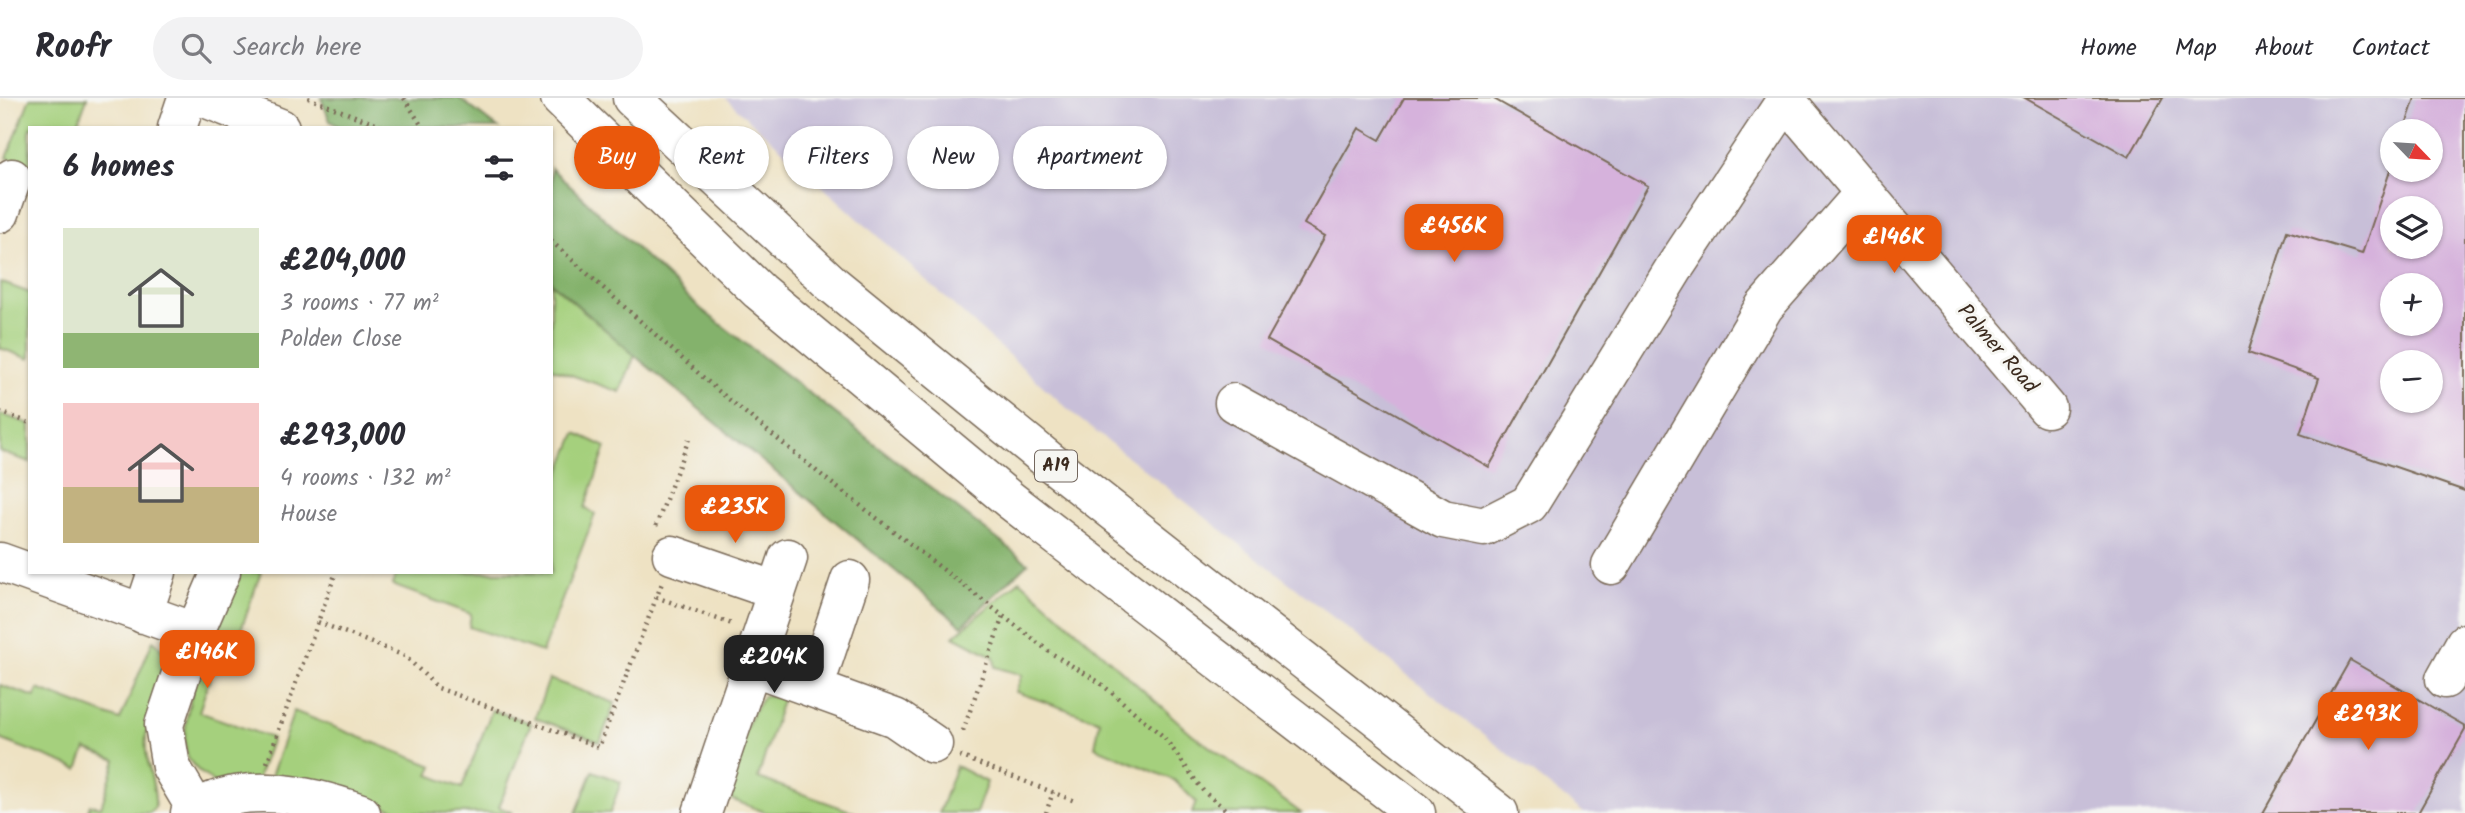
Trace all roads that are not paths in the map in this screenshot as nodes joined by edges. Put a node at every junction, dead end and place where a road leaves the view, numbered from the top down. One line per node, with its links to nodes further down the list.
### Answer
1 (187, 98): 6 (main road)
2 (205, 98): 7 (main road)
3 (560, 98): 29 (main road, A19)
4 (632, 98): 30 (main road, A19)
5 (1785, 99): 8 (main road, Palmer Road); 9 (main road)
6 (178, 126)
7 (275, 126)
8 (1863, 194): 10 (main road, Palmer Road); 13 (main road)
9 (1234, 403)
10 (2047, 408)
11 (672, 555): 22 (main road)
12 (0, 562): 14 (main road)
13 (1611, 565)
14 (28, 572)
15 (33, 574): 19 (main road)
16 (156, 574): 19 (main road)
17 (220, 574): 20 (main road)
18 (850, 580): 24 (main road)
19 (143, 614): 20 (main road)
20 (195, 632): 26 (main road)
21 (2465, 643): 23 (main road)
22 (758, 650): 24 (main road); 28 (main road)
23 (2445, 679)
24 (814, 688): 25 (main road)
25 (950, 744)
26 (193, 811): 27 (main road)
27 (361, 813)
28 (702, 813)
29 (1416, 813)
30 (1499, 813)

